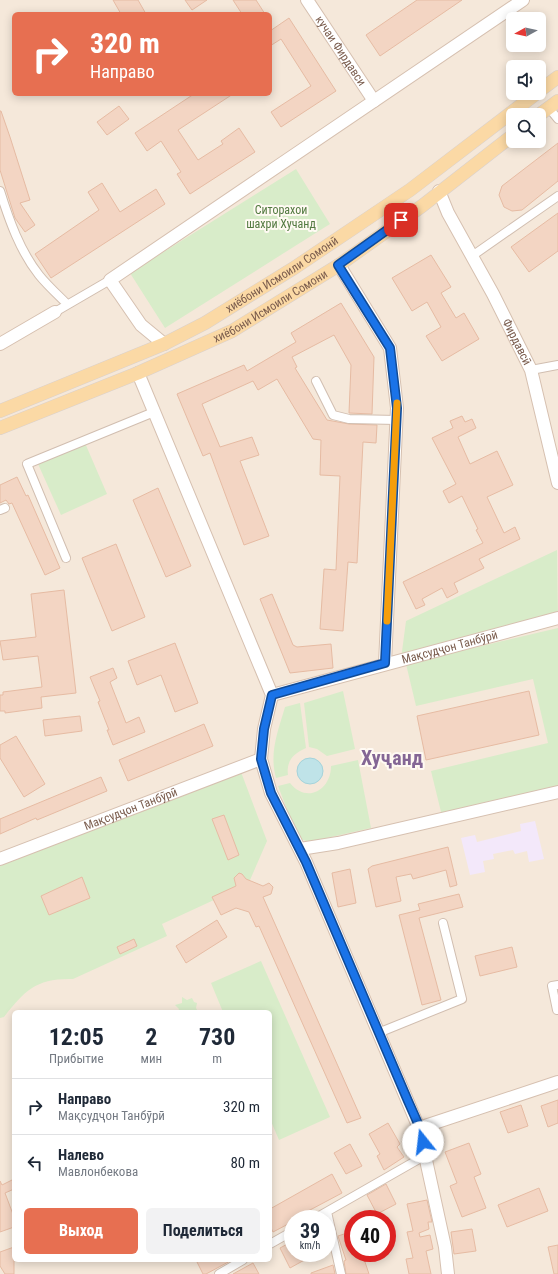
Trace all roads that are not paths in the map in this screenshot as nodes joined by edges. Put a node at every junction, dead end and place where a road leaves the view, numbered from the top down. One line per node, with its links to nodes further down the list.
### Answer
1 (307, 0): 6 (street, кучаи Фирдавси)
2 (523, 0): 6 (street)
3 (558, 77): 4 (main road, хиёбони Исмоили Сомонӣ)
4 (546, 86)
5 (528, 100): 13 (main road, хиёбони Исмоили Сомонӣ)
6 (374, 102): 17 (street)
7 (549, 108): 8 (street)
8 (558, 119)
9 (506, 140): 11 (main road, хиёбони Исмоили Сомони)
10 (0, 191): 18 (street)
11 (439, 191): 14 (main road, хиёбони Исмоили Сомони); 15 (street, Фирдавсӣ)
12 (558, 196): 15 (street)
13 (380, 208): 14 (main road); 21 (main road, хиёбони Исмоили Сомонӣ)
14 (391, 227): 16 (main road, хиёбони Исмоили Сомони)
15 (472, 256): 23 (street, Фирдавсӣ)
16 (338, 265): 24 (main road, хиёбони Исмоили Сомони); 28 (street)
17 (110, 280): 18 (street); 21 (street)
18 (67, 304): 19 (street)
19 (55, 312): 20 (street)
20 (0, 344)
21 (164, 344): 26 (main road, хиёбони Исмоили Сомонӣ)
22 (558, 366): 23 (street)
23 (531, 370): 30 (street, Фирдавсӣ)
24 (138, 373): 27 (street); 29 (main road, хиёбони Исмоили Сомони)
25 (316, 381): 28 (street)
26 (0, 410)
27 (154, 412): 31 (street); 34 (street)
28 (397, 420): 33 (street)
29 (0, 428)
30 (558, 483)
31 (66, 558)
32 (558, 618): 33 (street, Мақсудҷон Танбӯрӣ)
33 (385, 663): 34 (street, Мақсудҷон Танбӯрӣ)
34 (272, 695): 35 (street)
35 (261, 759): 37 (street); 38 (street, Мақсудҷон Танбӯрӣ)
36 (558, 792): 37 (street)
37 (300, 849): 42 (street)
38 (0, 859)
39 (443, 923): 42 (street)
40 (558, 985): 41 (street)
41 (557, 1010)
42 (378, 1033): 44 (street)
43 (558, 1082): 44 (street)
44 (420, 1128): 45 (street)
45 (426, 1155): 46 (street); 53 (street)
46 (330, 1210)
47 (284, 1236): 48 (street)
48 (272, 1243)
49 (336, 1252): 52 (street)
50 (240, 1262): 51 (street)
51 (219, 1274)
52 (341, 1274)
53 (448, 1274)

